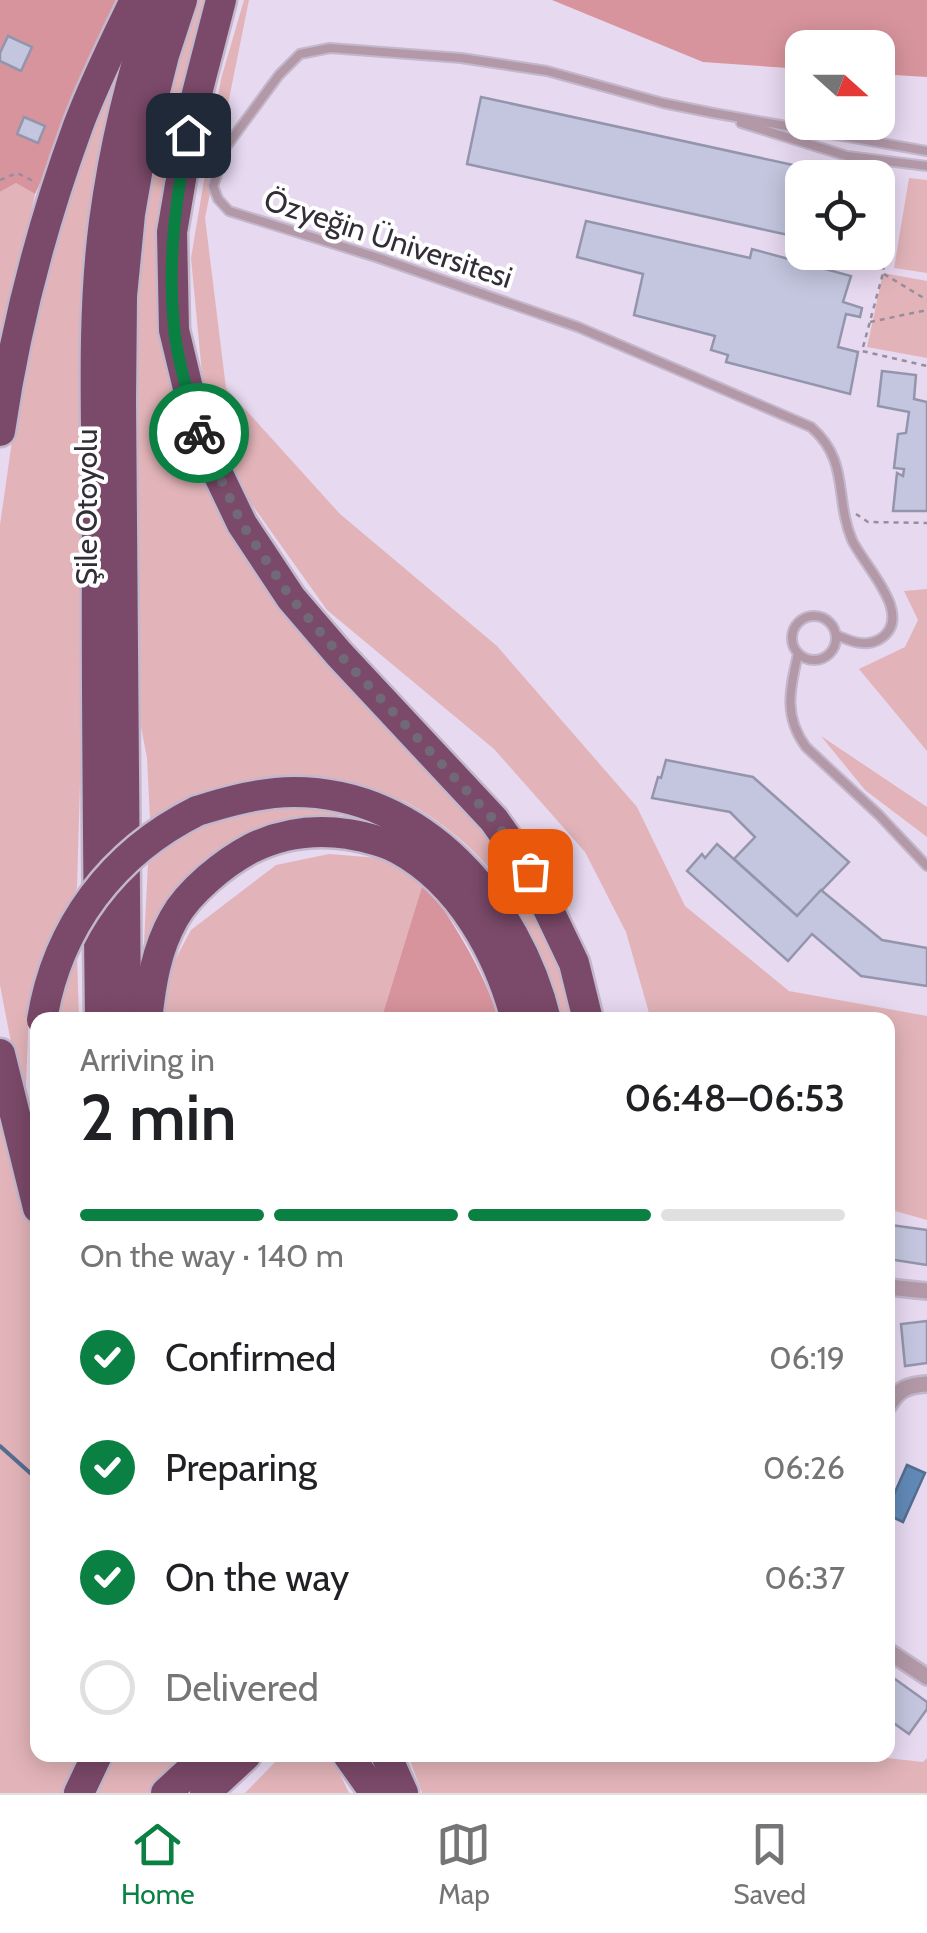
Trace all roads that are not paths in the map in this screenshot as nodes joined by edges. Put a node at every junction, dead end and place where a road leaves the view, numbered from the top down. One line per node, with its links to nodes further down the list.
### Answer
1 (134, 0): 8 (highway)
2 (157, 0): 13 (highway, Şile Otoyolu)
3 (182, 0): 14 (highway, Şile Otoyolu)
4 (221, 0): 18 (highway)
5 (713, 114): 6 (lane, Özyeğin Üniversitesi); 7 (lane); 9 (lane, Özyeğin Üniversitesi)
6 (927, 151)
7 (927, 166)
8 (0, 431)
9 (836, 635): 10 (lane); 10 (lane)
10 (798, 654): 11 (lane)
11 (927, 866)
12 (43, 1012): 17 (highway, bridge)
13 (100, 1012)
14 (126, 1012)
15 (148, 1012): 16 (highway)
16 (514, 1012)
17 (544, 1012)
18 (586, 1012)
19 (0, 1054): 20 (highway)
20 (30, 1176)
21 (895, 1288): 22 (street)
22 (927, 1291)
23 (927, 1384): 24 (street)
24 (895, 1396)
25 (895, 1656): 26 (street)
26 (927, 1677)
27 (94, 1762): 34 (highway)
28 (199, 1762): 35 (highway)
29 (242, 1762): 36 (highway)
30 (244, 1762): 37 (highway)
31 (353, 1762): 38 (highway)
32 (363, 1762): 38 (highway)
33 (389, 1762): 39 (highway)
34 (80, 1793)
35 (166, 1793)
36 (204, 1793)
37 (220, 1793)
38 (376, 1793)
39 (403, 1793)

